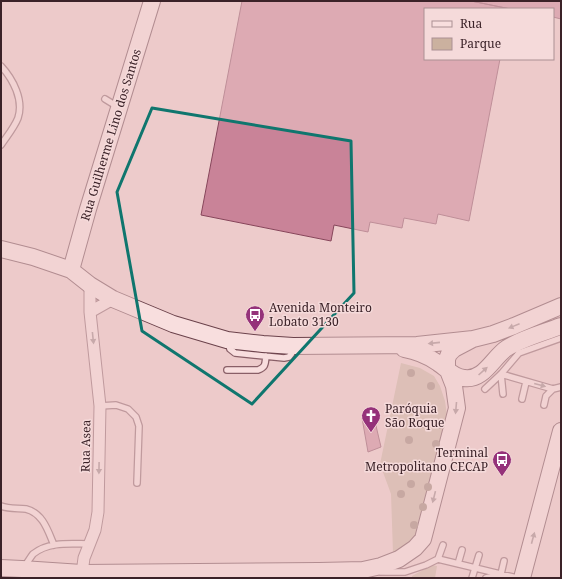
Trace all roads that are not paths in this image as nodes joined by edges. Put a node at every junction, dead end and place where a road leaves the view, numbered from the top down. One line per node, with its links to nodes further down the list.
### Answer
1 (152, 1): 4 (main road, Rua Guilherme Lino dos Santos)
2 (1, 66): 5 (lane)
3 (105, 99): 4 (lane)
4 (119, 108): 7 (main road, Rua Guilherme Lino dos Santos)
5 (1, 145)
6 (1, 249): 7 (main road)
7 (71, 270): 8 (main road)
8 (90, 285): 9 (main road); 11 (street, Rua Asea)
9 (113, 299): 11 (street); 15 (main road)
10 (557, 309): 14 (main road, one-way to 14)
11 (90, 312): 29 (street, Rua Asea, one-way to 29)
12 (561, 326): 20 (main road, one-way to 12)
13 (561, 338): 21 (lane)
14 (473, 339): 17 (main road, one-way to 17); 20 (main road)
15 (227, 340): 16 (main road); 18 (lane)
16 (293, 346): 17 (main road); 18 (lane)
17 (378, 346): 20 (main road)
18 (266, 356): 19 (lane)
19 (227, 370)
20 (449, 371): 43 (main road, one-way to 43)
21 (501, 374): 22 (lane); 24 (lane); 26 (lane)
22 (526, 382): 25 (lane, one-way to 25); 27 (lane)
23 (561, 387): 25 (lane)
24 (485, 389)
25 (553, 389): 28 (lane)
26 (503, 394)
27 (522, 399)
28 (544, 405)
29 (100, 406): 31 (lane); 33 (street, Rua Asea, one-way to 33)
30 (561, 431): 47 (main road, one-way to 30)
31 (137, 483)
32 (1, 506): 34 (lane)
33 (89, 544): 34 (lane); 46 (street, Rua Asea)
34 (54, 545): 44 (lane)
35 (443, 545): 38 (lane)
36 (462, 550): 40 (lane)
37 (479, 555): 42 (lane)
38 (438, 558): 40 (lane); 43 (lane)
39 (504, 562): 45 (lane)
40 (458, 564): 42 (lane)
41 (1, 568): 44 (main road)
42 (475, 568): 45 (lane); 48 (lane)
43 (320, 571): 46 (main road)
44 (27, 572): 46 (main road)
45 (501, 574): 47 (lane); 49 (lane)
46 (82, 576)
47 (520, 577)
48 (472, 578)
49 (486, 578)

